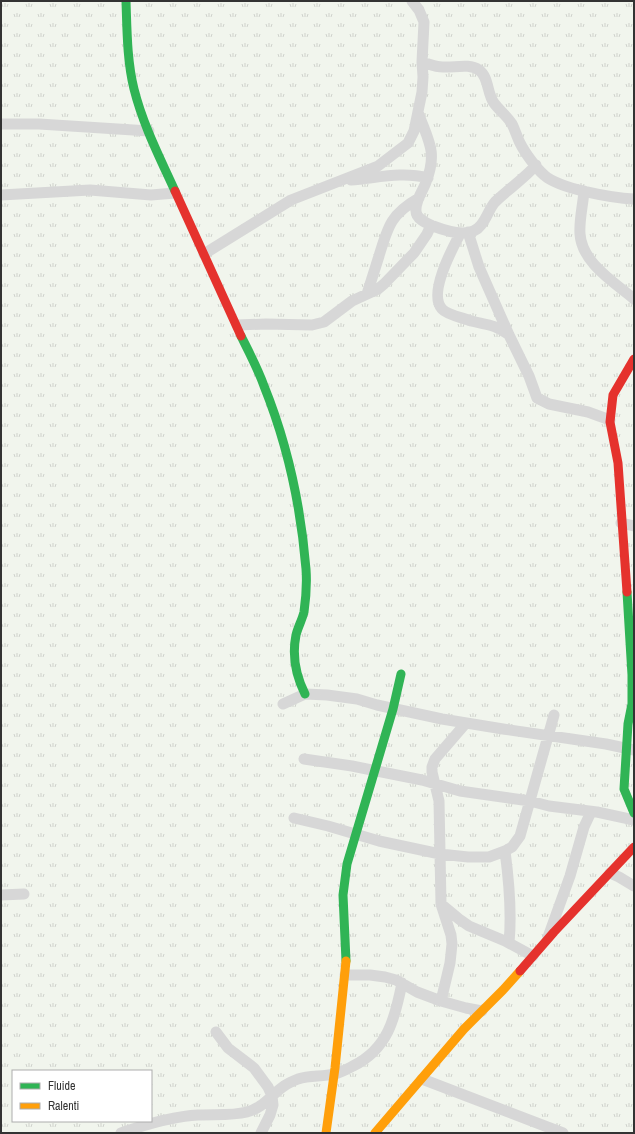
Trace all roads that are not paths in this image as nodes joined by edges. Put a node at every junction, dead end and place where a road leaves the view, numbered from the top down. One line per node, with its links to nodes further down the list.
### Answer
1 (126, 1): 6 (street)
2 (412, 1): 3 (street)
3 (422, 62): 4 (street); 7 (street)
4 (418, 112): 8 (street); 9 (street)
5 (1, 124): 6 (street)
6 (149, 131): 11 (street)
7 (536, 165): 10 (street); 16 (street)
8 (428, 178): 9 (street); 13 (street)
9 (336, 182): 17 (street)
10 (584, 191): 14 (street); 19 (street)
11 (175, 193): 12 (street); 17 (street)
12 (1, 195)
13 (419, 198): 15 (street); 18 (street)
14 (634, 199)
15 (431, 225): 16 (street); 18 (street)
16 (464, 233): 21 (street); 21 (street)
17 (204, 254): 20 (street)
18 (368, 294): 20 (street)
19 (634, 299)
20 (237, 325): 28 (street)
21 (509, 335): 23 (street)
22 (634, 359): 23 (street)
23 (610, 420): 24 (street)
24 (621, 523): 25 (street); 27 (street)
25 (634, 526)
26 (400, 674): 30 (street)
27 (633, 675): 34 (street)
28 (305, 694): 29 (street); 30 (street)
29 (283, 704)
30 (393, 709): 32 (street); 36 (street)
31 (554, 715): 33 (street)
32 (466, 723): 33 (street); 37 (street)
33 (548, 735): 34 (street); 38 (street)
34 (630, 749): 40 (street)
35 (304, 759): 36 (street)
36 (374, 770): 37 (street); 43 (street)
37 (434, 783): 38 (street); 46 (street)
38 (530, 801): 39 (street); 45 (street)
39 (591, 812): 42 (street); 52 (street)
40 (634, 813)
41 (294, 818): 43 (street)
42 (634, 820)
43 (356, 834): 46 (street); 55 (street)
44 (634, 847): 47 (street)
45 (505, 851): 46 (street); 53 (street)
46 (440, 854): 51 (street)
47 (610, 873): 48 (street); 52 (street)
48 (634, 886)
49 (24, 894): 50 (street)
50 (1, 895)
51 (441, 904): 53 (street); 57 (street)
52 (547, 940): 54 (street)
53 (509, 943): 54 (street)
54 (533, 956): 58 (street)
55 (345, 976): 56 (street); 60 (street)
56 (402, 983): 57 (street); 60 (street)
57 (441, 1001): 58 (street)
58 (482, 1011): 61 (street)
59 (216, 1032): 62 (street)
60 (334, 1074): 62 (street); 65 (street)
61 (422, 1079): 66 (street); 67 (street)
62 (272, 1096): 63 (street); 64 (street)
63 (122, 1133)
64 (261, 1133)
65 (326, 1133)
66 (375, 1133)
67 (564, 1133)

